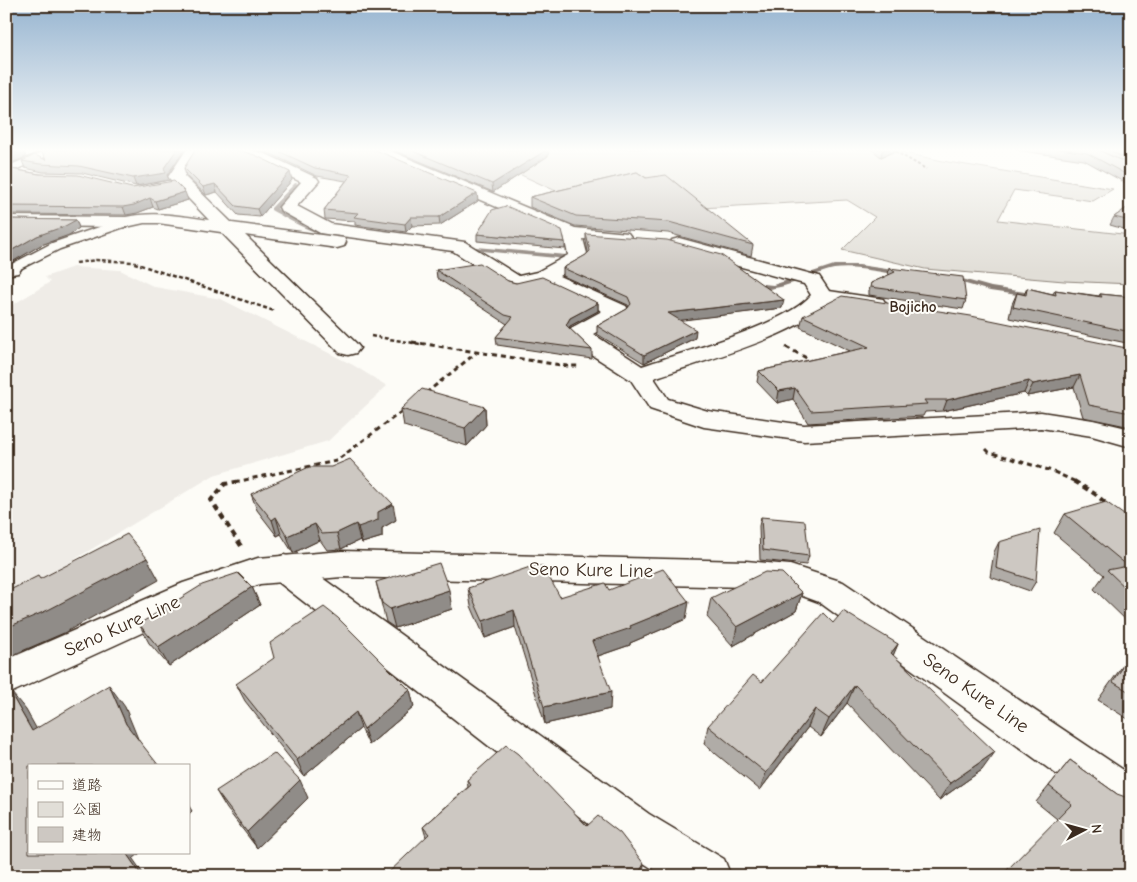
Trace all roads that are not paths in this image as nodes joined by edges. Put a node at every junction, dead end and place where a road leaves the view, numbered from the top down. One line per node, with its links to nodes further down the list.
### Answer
1 (179, 190): 6 (street)
2 (303, 190): 10 (street)
3 (471, 190): 7 (street)
4 (6, 221): 5 (street)
5 (126, 222): 6 (street); 11 (lane)
6 (224, 226): 10 (street); 15 (street)
7 (572, 233): 8 (street); 12 (street)
8 (639, 239)
9 (658, 240): 13 (street)
10 (418, 243): 12 (street)
11 (8, 270)
12 (544, 276): 16 (street)
13 (822, 296): 14 (street); 16 (street)
14 (899, 307)
15 (348, 348)
16 (640, 375): 17 (street)
17 (1131, 438)
18 (271, 570): 19 (street, Seno Kure Line); 20 (street, Seno Kure Line); 21 (street)
19 (6, 678)
20 (1131, 797)
21 (707, 876)

